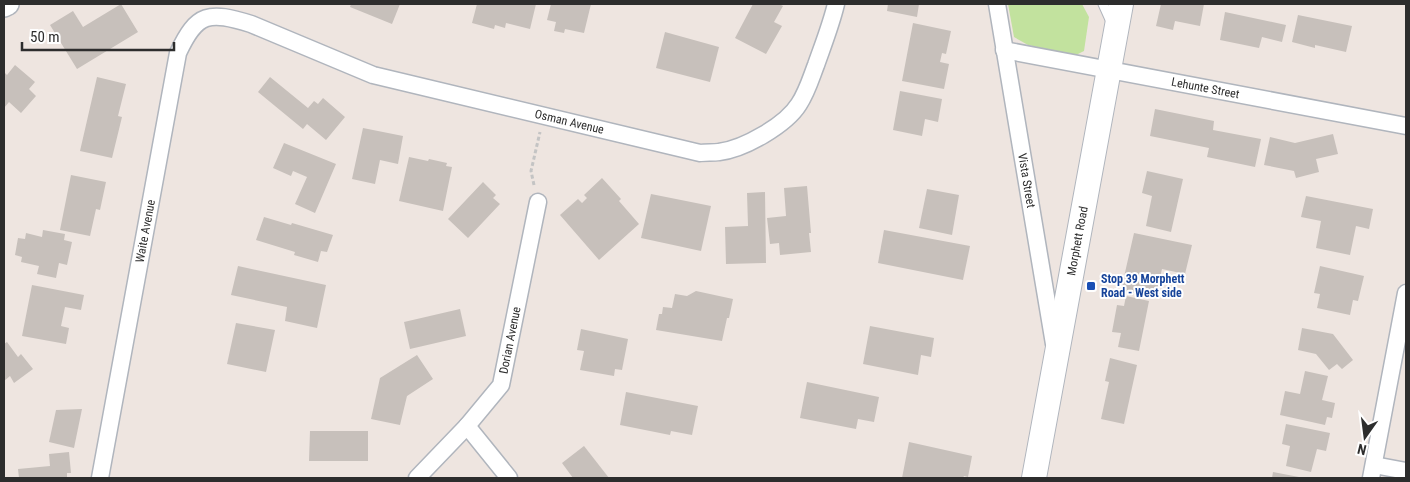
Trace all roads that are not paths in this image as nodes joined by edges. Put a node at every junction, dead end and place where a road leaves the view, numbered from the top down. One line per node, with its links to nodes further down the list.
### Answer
1 (8, 4): 6 (street)
2 (836, 4): 7 (street, Osman Avenue)
3 (997, 4): 9 (street, Vista Street)
4 (1103, 4): 8 (lane)
5 (1121, 4): 8 (main road, Morphett Road)
6 (4, 6)
7 (230, 18): 18 (street, Waite Avenue)
8 (1116, 34): 10 (main road, Morphett Road)
9 (1004, 50): 10 (street, Lehunte Street); 14 (street, Vista Street)
10 (1109, 70): 11 (street, Lehunte Street); 14 (main road, Morphett Road)
11 (1406, 126)
12 (538, 202): 15 (street, Dorian Avenue)
13 (1406, 293): 16 (street)
14 (1056, 358): 21 (main road, Morphett Road)
15 (467, 426): 19 (street, Dorian Avenue); 20 (street)
16 (1373, 471): 17 (street)
17 (1406, 471)
18 (100, 478)
19 (417, 478)
20 (510, 478)
21 (1034, 478)

